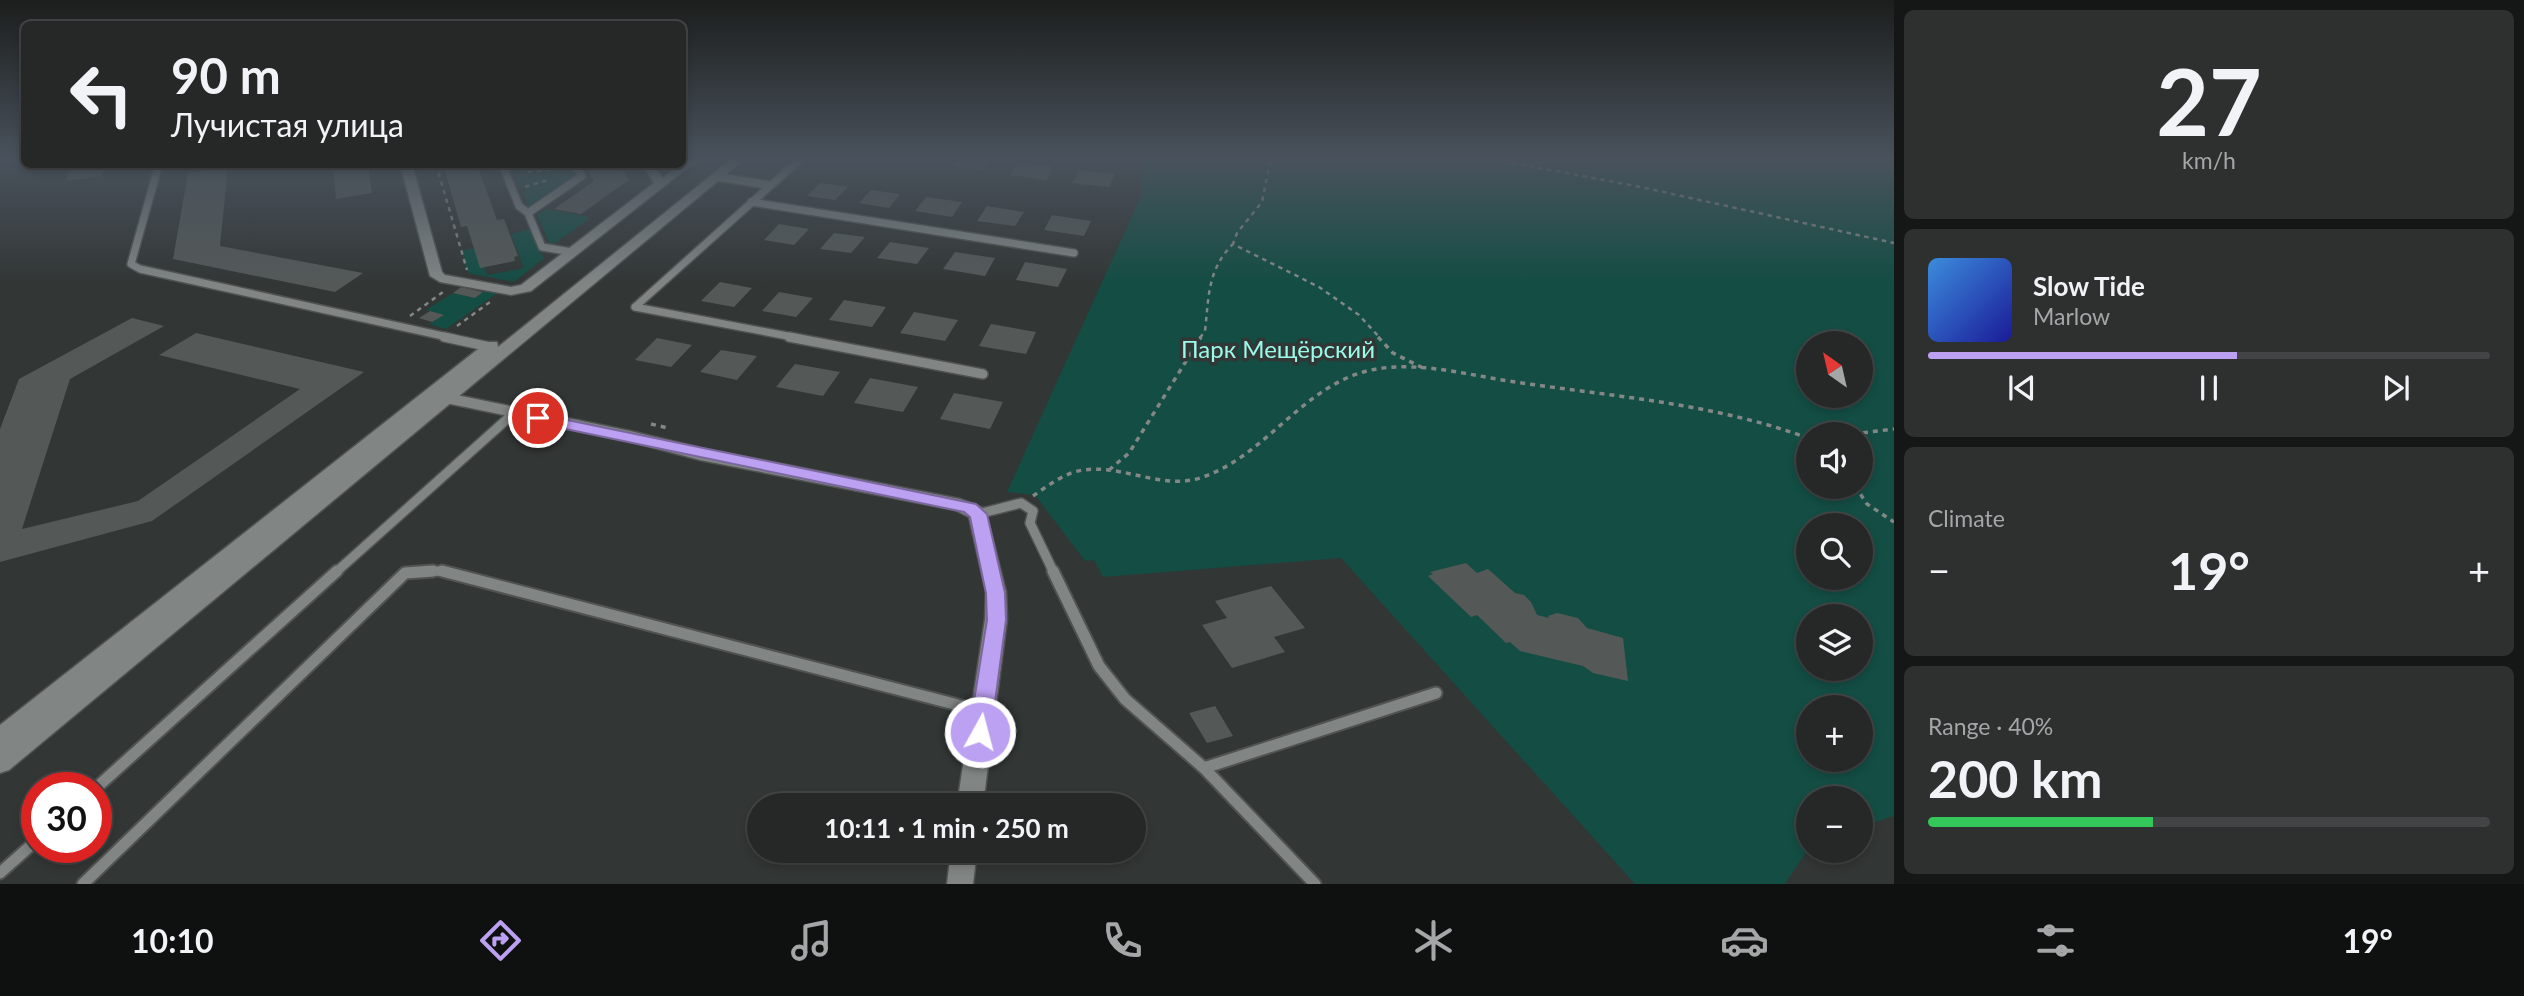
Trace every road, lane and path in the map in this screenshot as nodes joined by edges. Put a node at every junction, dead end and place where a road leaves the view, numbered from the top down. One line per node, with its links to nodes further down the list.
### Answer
1 (148, 202): 22 (lane)
2 (417, 202): 18 (street)
3 (445, 202): 18 (path)
4 (517, 202): 13 (lane)
5 (544, 202): 13 (lane)
6 (637, 202): 16 (street)
7 (676, 202): 22 (street)
8 (680, 202): 25 (street)
9 (751, 202): 24 (lane)
10 (753, 202): 17 (lane)
11 (1262, 202): 15 (path)
12 (1710, 202): 14 (path)
13 (528, 213): 16 (lane)
14 (1894, 243)
15 (1233, 244): 23 (path); 30 (path)
16 (572, 252): 19 (street)
17 (1074, 253)
18 (462, 277): 19 (street); 20 (path)
19 (512, 291): 21 (path)
20 (402, 322)
21 (448, 332)
22 (490, 347): 37 (street)
23 (1429, 371): 29 (path); 30 (path)
24 (983, 374)
25 (447, 398): 26 (street); 38 (street)
26 (514, 413): 33 (street); 40 (lane)
27 (1894, 429): 28 (path)
28 (1873, 432)
29 (1796, 435)
30 (1109, 470): 32 (path)
31 (1864, 499): 34 (path)
32 (1021, 503): 33 (lane); 39 (lane)
33 (978, 514): 41 (street)
34 (1894, 522)
35 (1436, 693): 39 (lane)
36 (962, 706): 45 (lane)
37 (0, 739)
38 (0, 763)
39 (1204, 768): 47 (lane)
40 (112, 774)
41 (972, 793)
42 (21, 854): 44 (lane)
43 (962, 863): 46 (street)
44 (0, 873)
45 (83, 884)
46 (960, 884)
47 (1315, 884)

